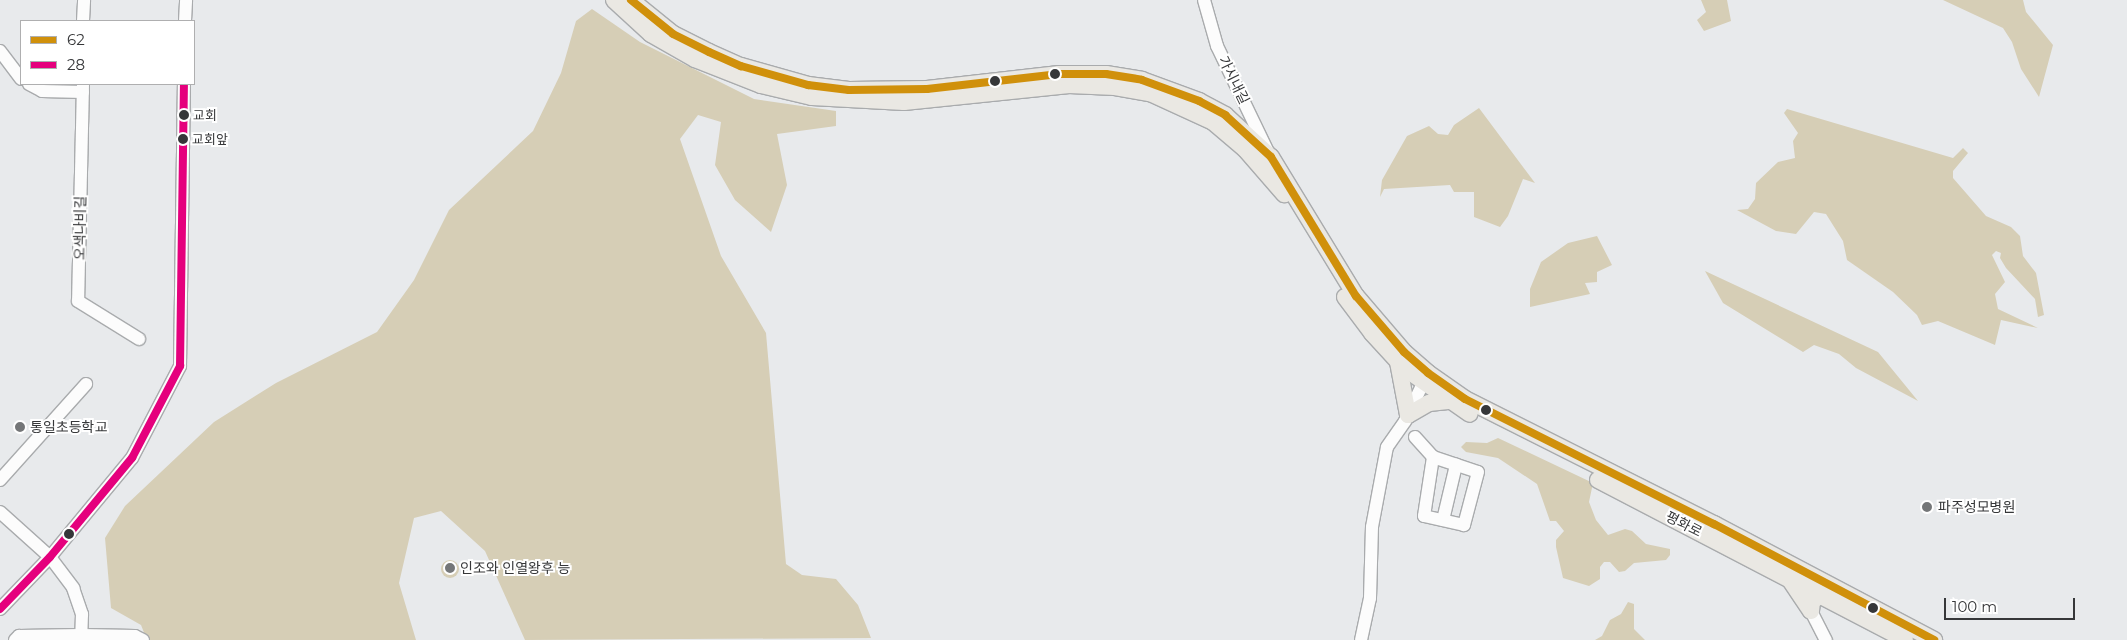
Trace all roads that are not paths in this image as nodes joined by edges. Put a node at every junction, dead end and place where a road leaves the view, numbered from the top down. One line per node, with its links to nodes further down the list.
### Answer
1 (84, 0): 6 (street)
2 (186, 0): 7 (street)
3 (614, 0): 15 (main road, 평화로)
4 (631, 0): 13 (main road, 평화로)
5 (1204, 0): 13 (street, 가시내길)
6 (83, 20)
7 (185, 20)
8 (0, 51): 9 (street)
9 (20, 78)
10 (31, 85): 12 (street)
11 (184, 85): 26 (street)
12 (83, 88): 14 (street, 오색나비길)
13 (1270, 157): 16 (main road, 평화로)
14 (139, 339)
15 (1398, 362): 16 (main road, 평화로); 19 (main road)
16 (1426, 378): 18 (main road, 평화로); 19 (street); 37 (main road, 평화로)
17 (86, 384): 23 (street)
18 (1448, 401): 19 (main road); 27 (main road, 평화로)
19 (1408, 415): 34 (street)
20 (1415, 437): 21 (street)
21 (1433, 457): 22 (street); 25 (street)
22 (1456, 465): 25 (street); 25 (street)
23 (0, 480)
24 (0, 512): 26 (street)
25 (1443, 520)
26 (50, 557): 29 (street); 31 (street)
27 (1788, 578): 28 (main road, 평화로); 30 (main road)
28 (1821, 596): 30 (main road); 36 (main road, 평화로)
29 (0, 609)
30 (1811, 611): 35 (street)
31 (81, 637): 32 (street); 33 (street)
32 (15, 640)
33 (143, 640)
34 (1361, 640)
35 (1826, 640)
36 (1905, 640)
37 (1934, 640)

